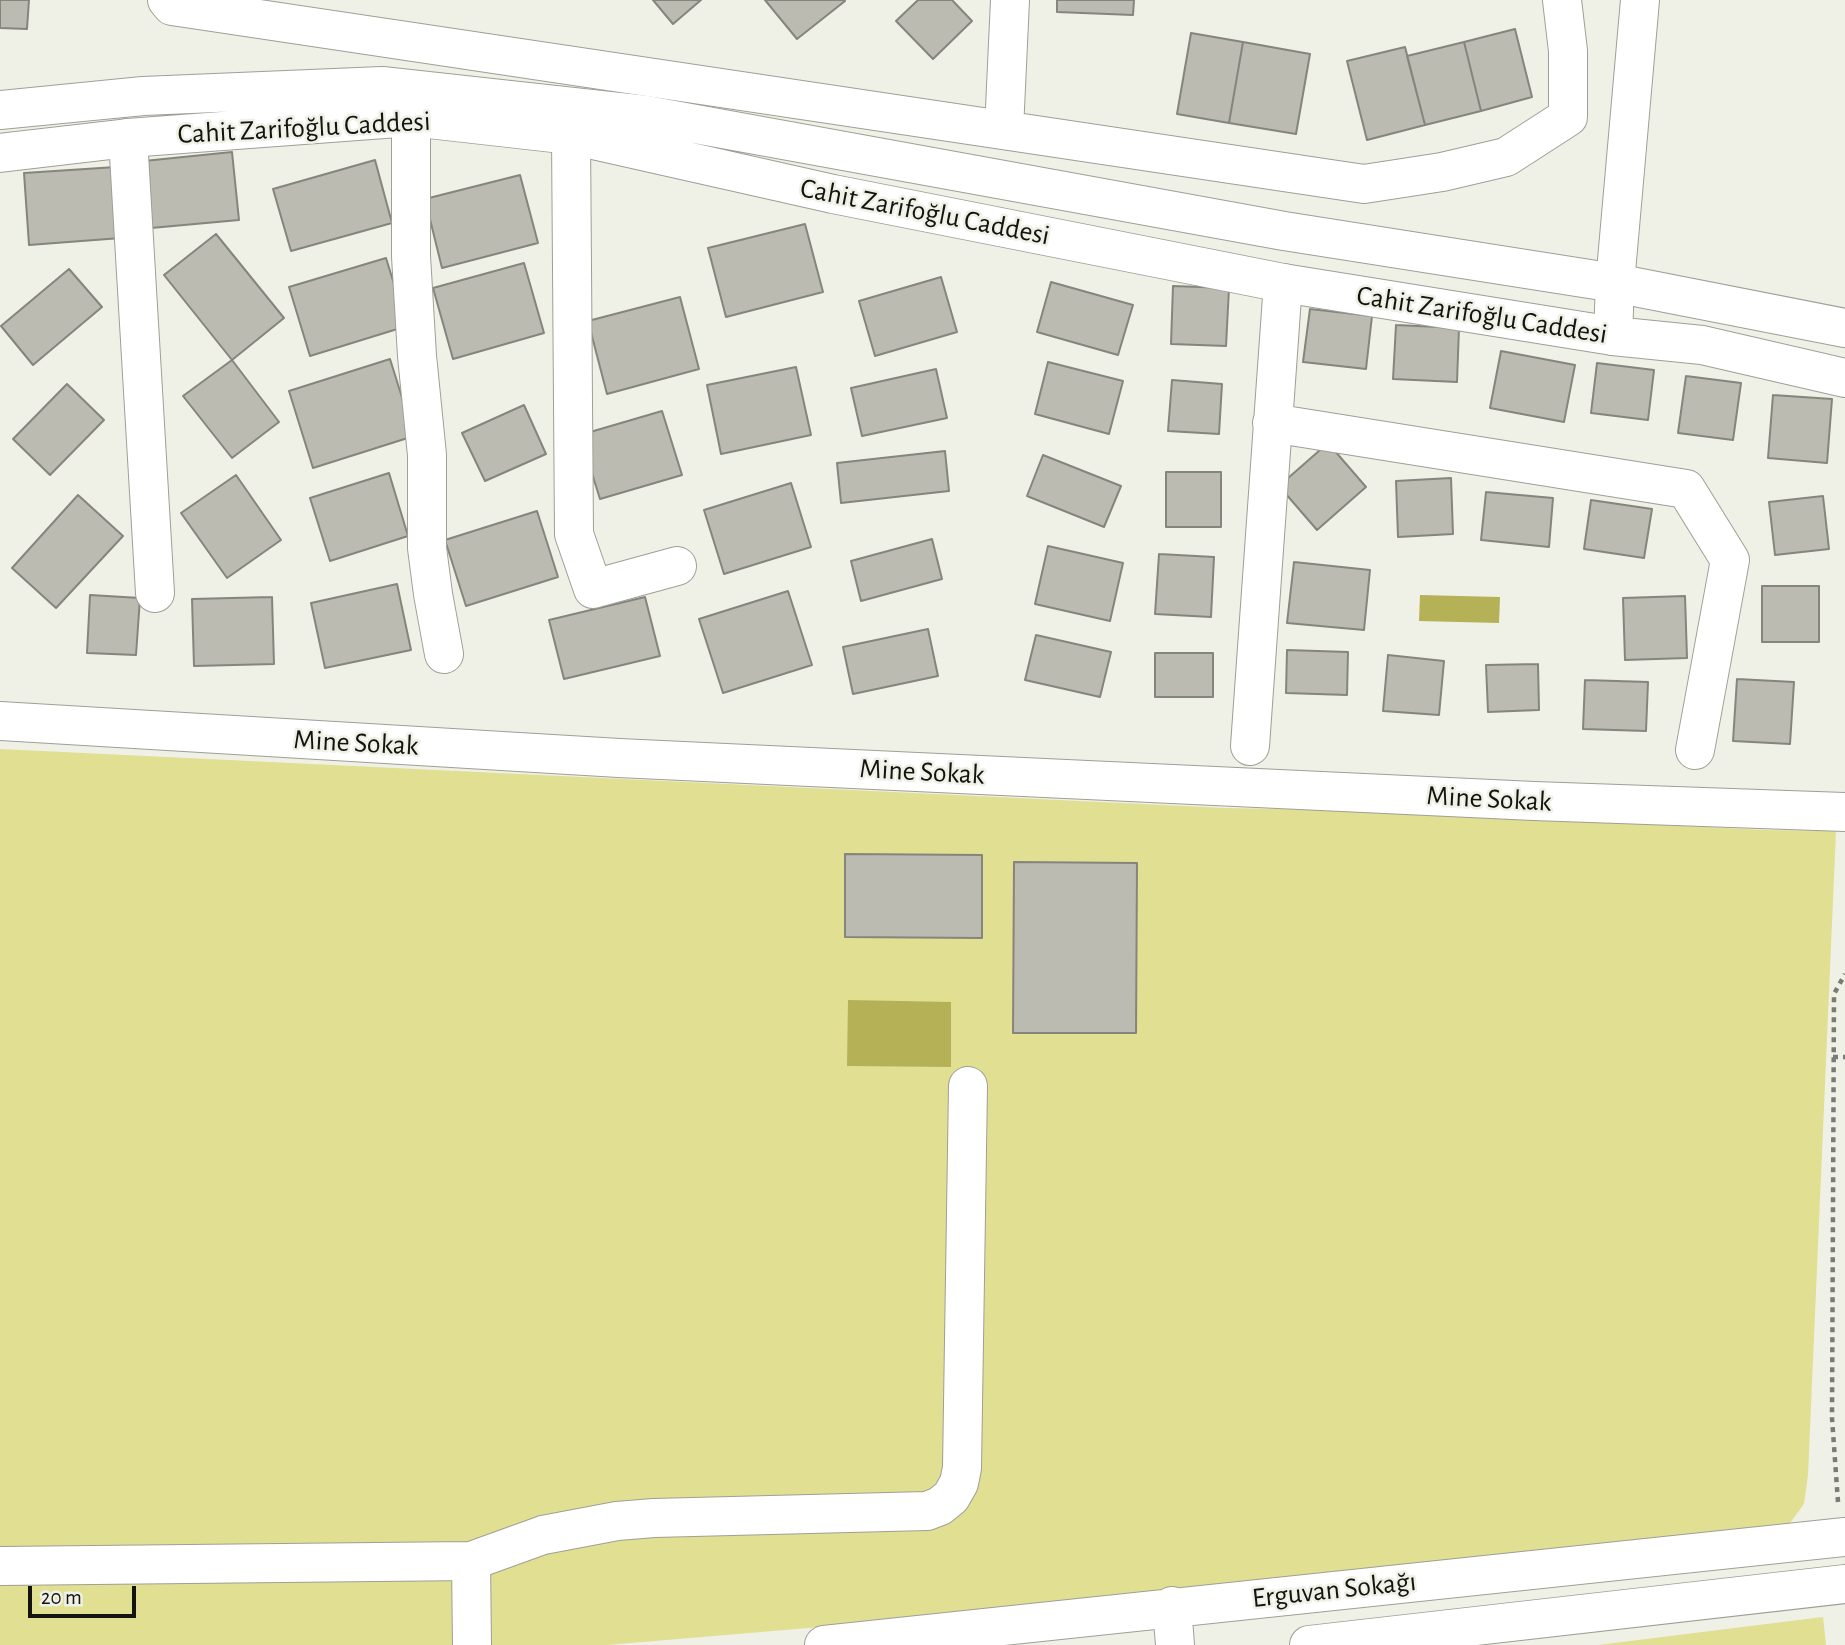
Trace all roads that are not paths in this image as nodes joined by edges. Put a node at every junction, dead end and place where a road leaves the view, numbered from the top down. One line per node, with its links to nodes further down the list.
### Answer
1 (167, 0): 7 (street)
2 (1010, 0): 7 (street)
3 (1562, 0): 7 (street)
4 (1640, 0): 12 (street)
5 (0, 110): 12 (street, Cahit Zarifoğlu Caddesi)
6 (411, 117): 8 (street, Cahit Zarifoğlu Caddesi); 9 (street, Cahit Zarifoğlu Caddesi); 19 (street)
7 (1004, 130)
8 (571, 135): 11 (street, Cahit Zarifoğlu Caddesi); 17 (street)
9 (128, 138): 10 (street, Cahit Zarifoğlu Caddesi); 18 (street)
10 (0, 153)
11 (1283, 283): 14 (street, Cahit Zarifoğlu Caddesi); 16 (street)
12 (1615, 283): 13 (street, Cahit Zarifoğlu Caddesi); 14 (street)
13 (1845, 328)
14 (1613, 336): 15 (street, Cahit Zarifoğlu Caddesi)
15 (1845, 378)
16 (1272, 423): 21 (street); 22 (street)
17 (677, 566)
18 (155, 593)
19 (444, 654)
20 (0, 722): 23 (street, Mine Sokak)
21 (1250, 746)
22 (1695, 751)
23 (1845, 812)
24 (968, 1086): 26 (street)
25 (1843, 1537): 29 (street, Erguvan Sokağı)
26 (471, 1561): 27 (street); 31 (street)
27 (0, 1566)
28 (1845, 1584): 30 (street, Erguvan Sokağı)
29 (1172, 1606): 32 (street, Erguvan Sokağı); 33 (street)
30 (1397, 1640): 34 (street, Erguvan Sokağı)
31 (472, 1645)
32 (824, 1645)
33 (1175, 1645)
34 (1310, 1645)

